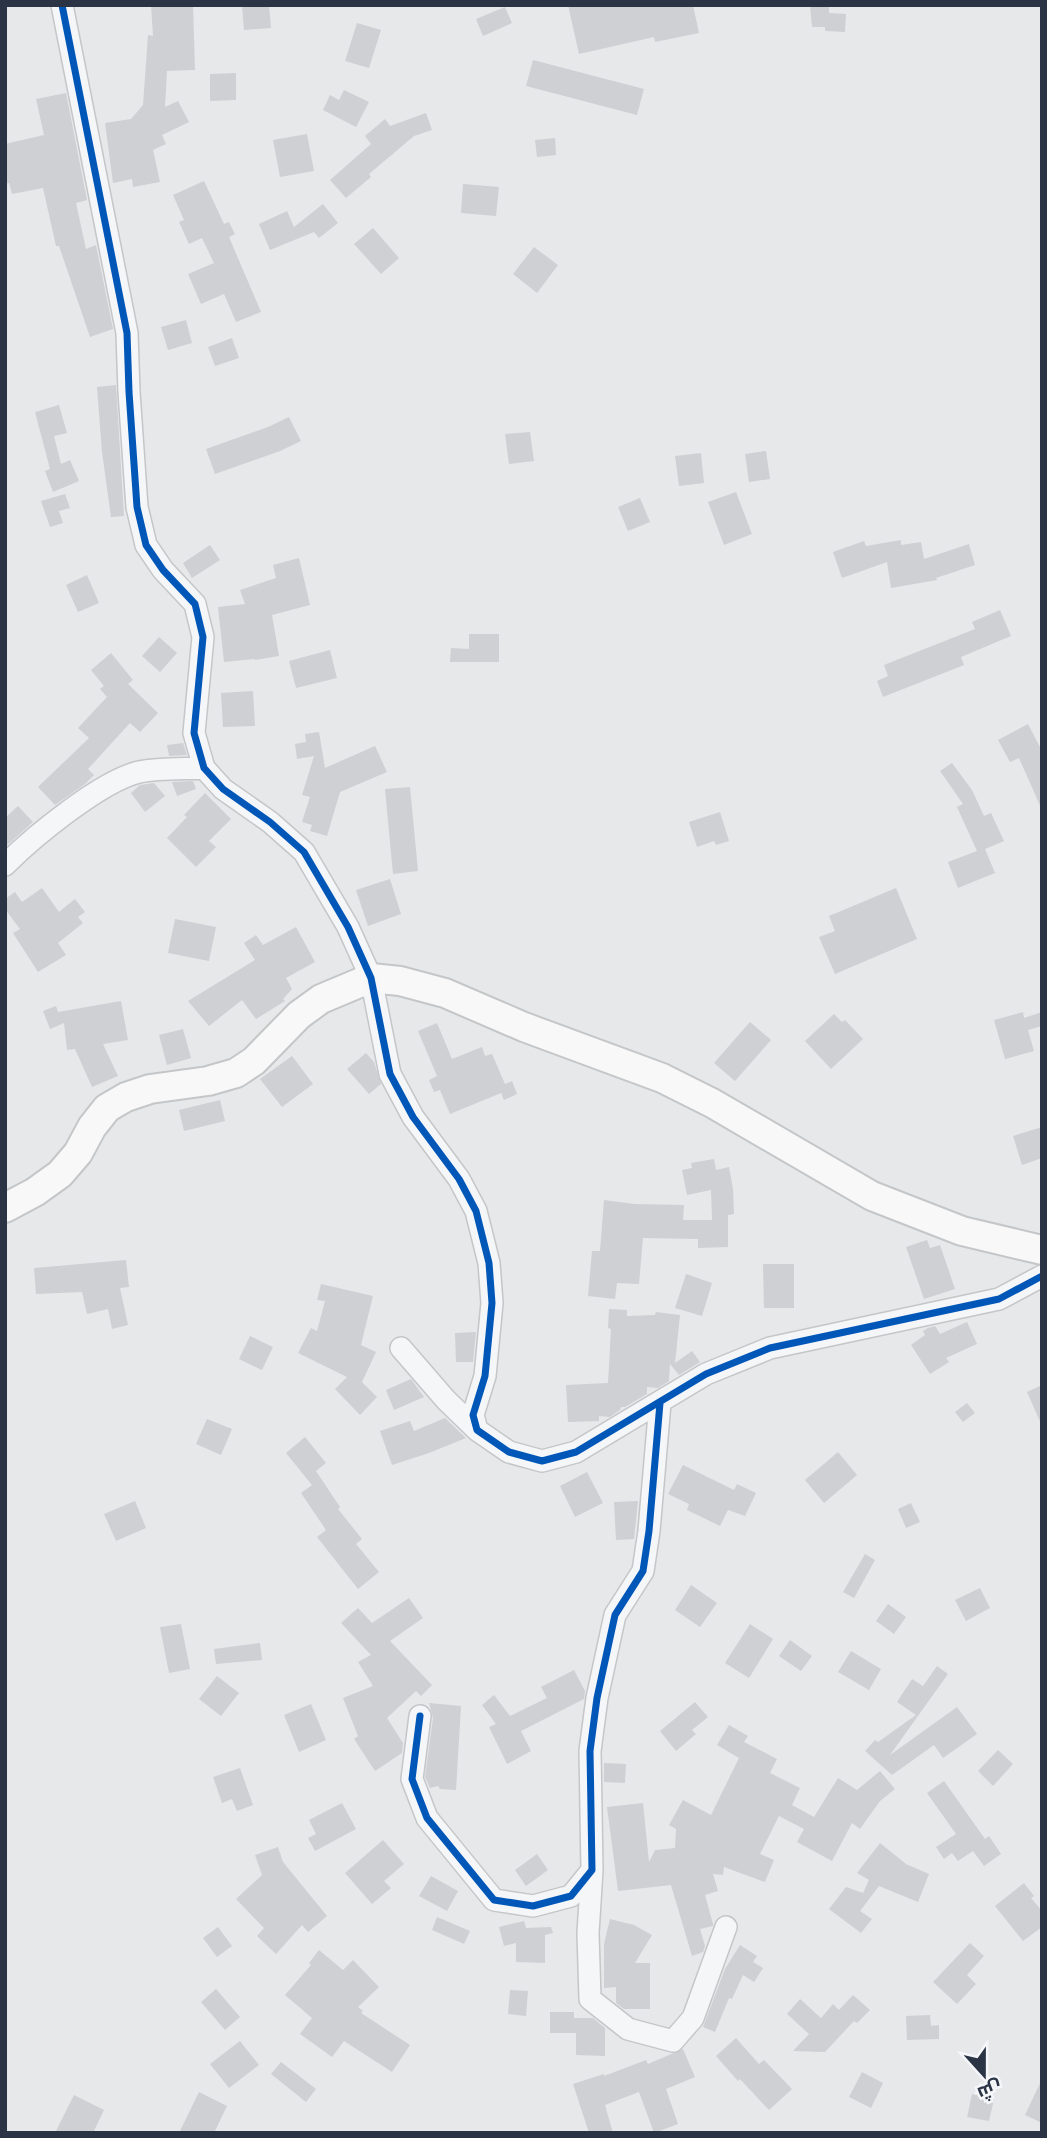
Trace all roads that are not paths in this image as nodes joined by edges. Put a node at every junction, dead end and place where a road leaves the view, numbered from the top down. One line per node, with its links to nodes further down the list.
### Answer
1 (62, 5): 2 (street)
2 (204, 768): 3 (street); 4 (street)
3 (5, 865)
4 (371, 978): 5 (main road); 6 (main road); 10 (street)
5 (5, 1208)
6 (1042, 1250)
7 (1042, 1276): 9 (street)
8 (401, 1348): 10 (street)
9 (660, 1403): 10 (street); 12 (street)
10 (477, 1430)
11 (420, 1716): 12 (street)
12 (592, 1870): 13 (street)
13 (726, 1927)

